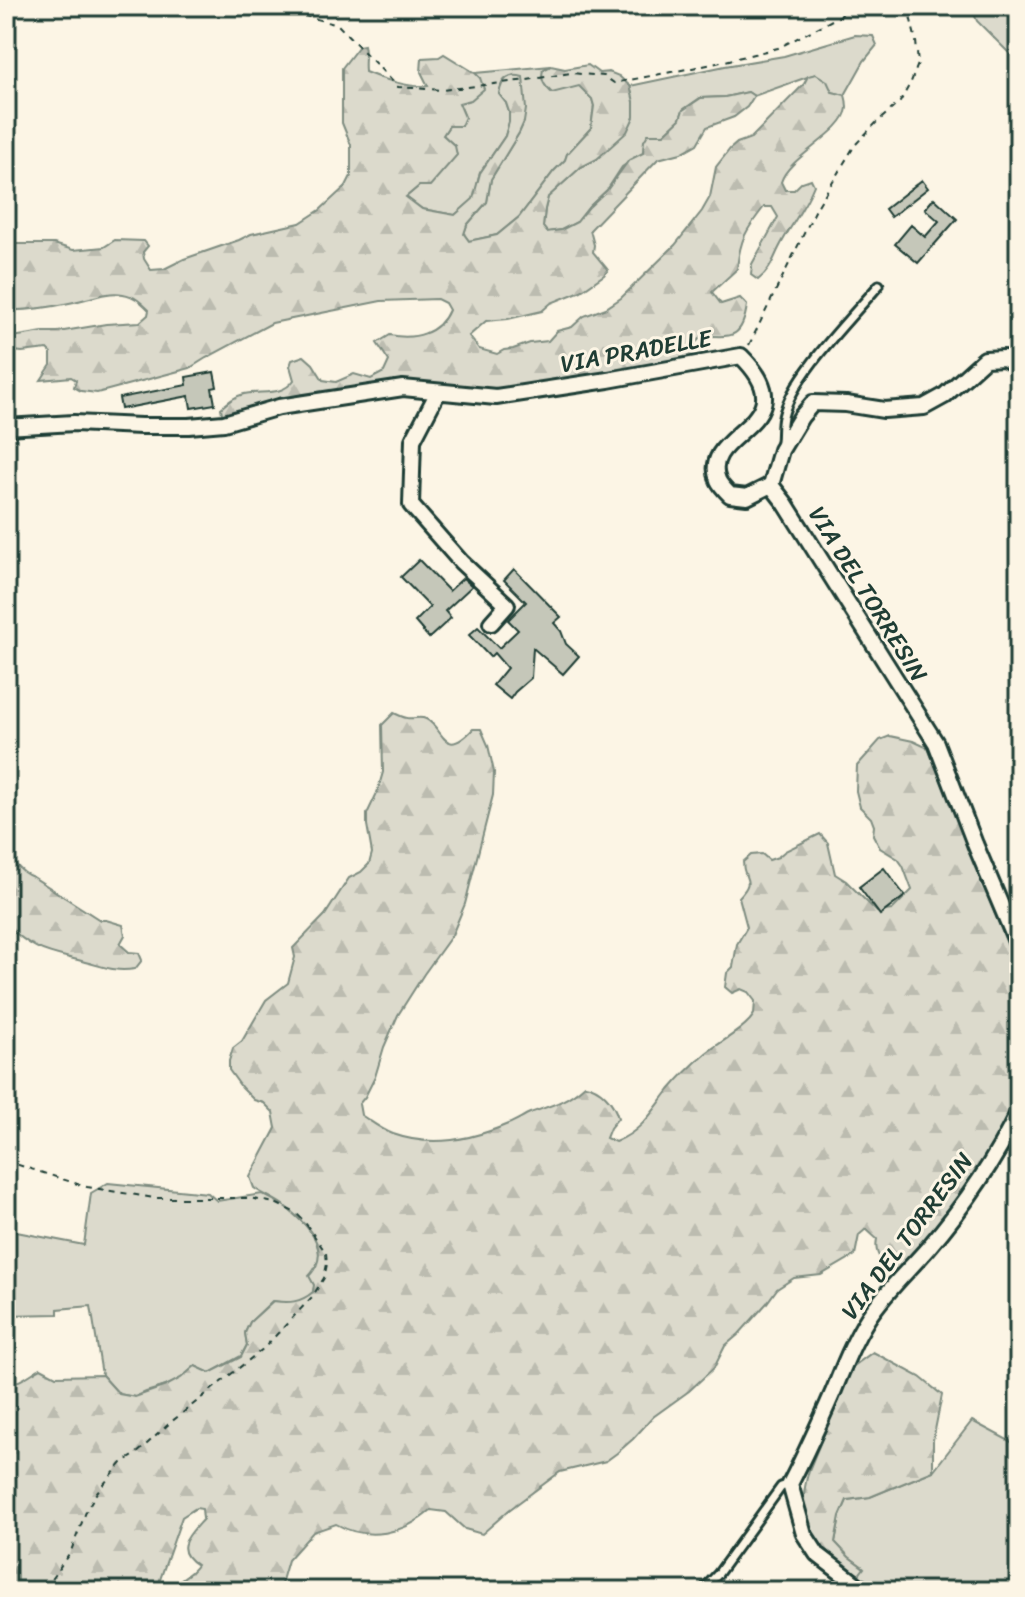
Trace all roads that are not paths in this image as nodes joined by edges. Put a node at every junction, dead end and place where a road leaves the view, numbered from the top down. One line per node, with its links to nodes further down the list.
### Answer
1 (879, 285): 5 (lane)
2 (1019, 367): 5 (street)
3 (438, 392): 4 (street, VIA PRADELLE); 6 (street, VIA PRADELLE); 7 (street)
4 (6, 427)
5 (781, 450): 6 (street)
6 (771, 485): 8 (street, VIA DEL TORRESIN)
7 (491, 623)
8 (1019, 948)
9 (1019, 1111): 10 (street, VIA DEL TORRESIN)
10 (790, 1484): 11 (lane); 12 (street)
11 (702, 1591)
12 (865, 1591)

